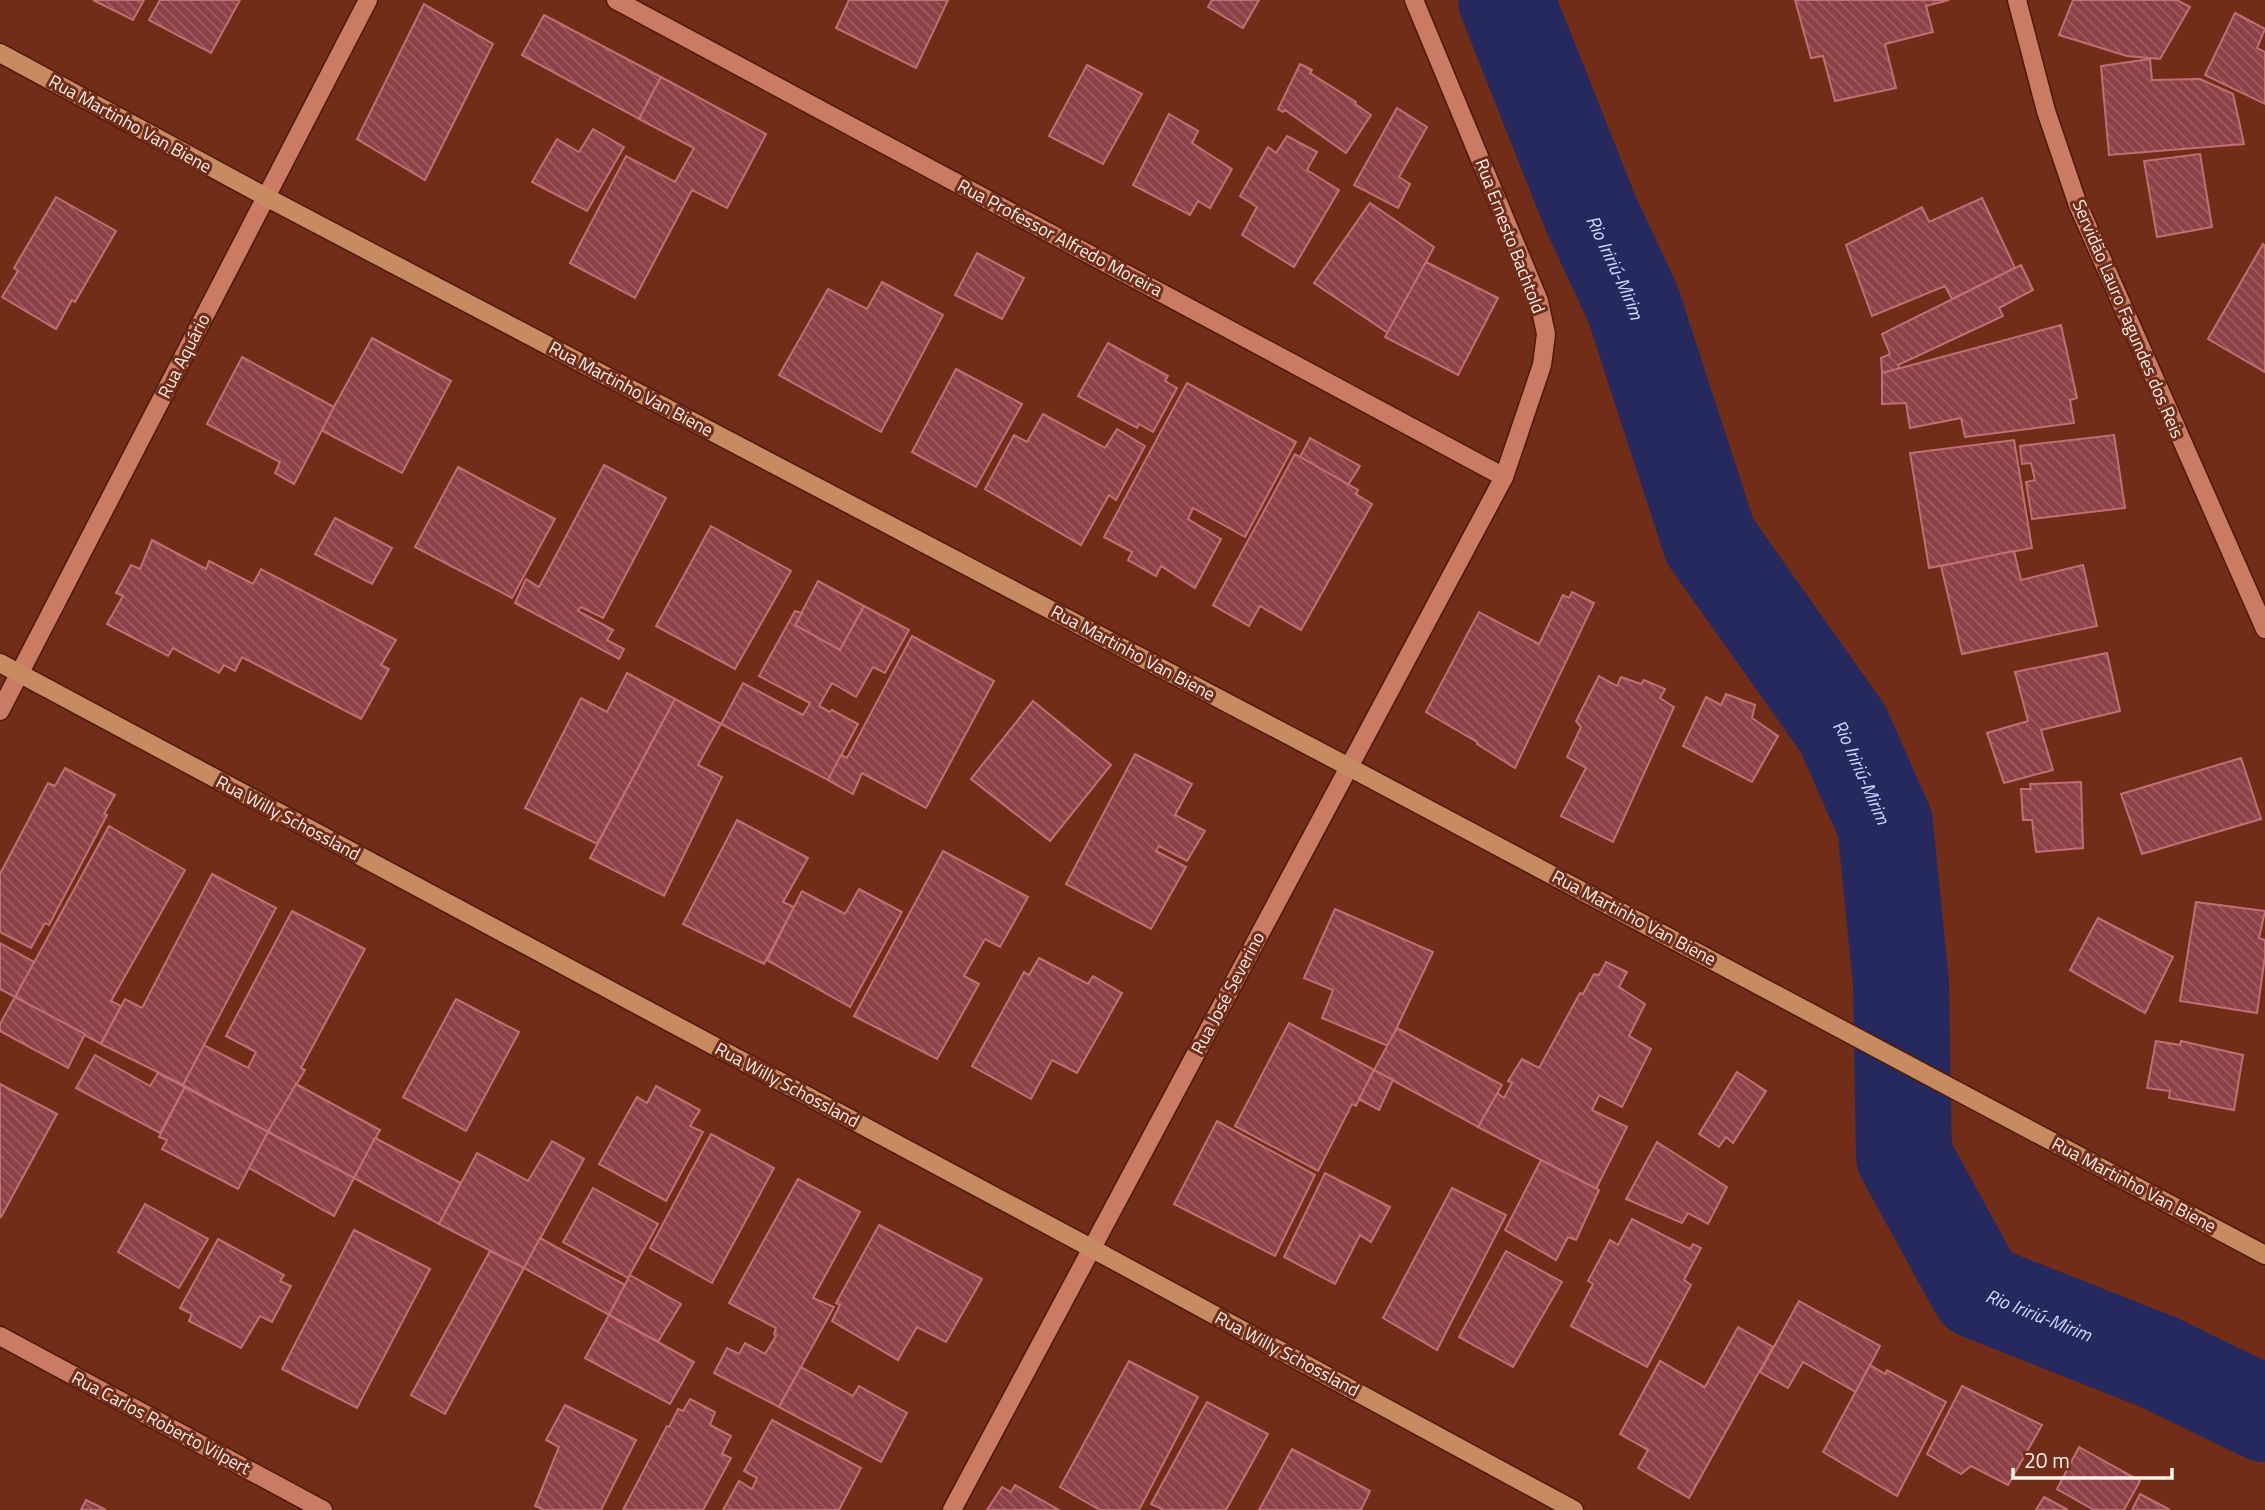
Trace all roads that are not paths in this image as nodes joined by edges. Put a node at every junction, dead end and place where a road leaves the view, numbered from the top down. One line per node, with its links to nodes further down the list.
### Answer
1 (368, 0): 6 (street, Rua Aquário)
2 (616, 0): 7 (street, Rua Professor Alfredo Moreira)
3 (1414, 0): 7 (street, Rua Ernesto Bachtold)
4 (2017, 0): 8 (street, Servidão Lauro Fagundes dos Reis)
5 (0, 53): 6 (street, Rua Martinho Van Biene)
6 (266, 197): 10 (street, Rua Aquário); 12 (street, Rua Martinho Van Biene)
7 (1504, 477): 12 (street, Rua José Severino)
8 (2265, 629)
9 (0, 663): 10 (street, Rua Willy Schossland)
10 (20, 674): 11 (street, Rua Aquário); 13 (street, Rua Willy Schossland)
11 (0, 712)
12 (1349, 767): 13 (street, Rua José Severino); 14 (street, Rua Martinho Van Biene)
13 (1091, 1248): 17 (street, Rua José Severino); 18 (street, Rua Willy Schossland)
14 (2265, 1255)
15 (0, 1336): 16 (street, Rua Carlos Roberto Vilpert)
16 (323, 1510)
17 (952, 1510)
18 (1574, 1510)

